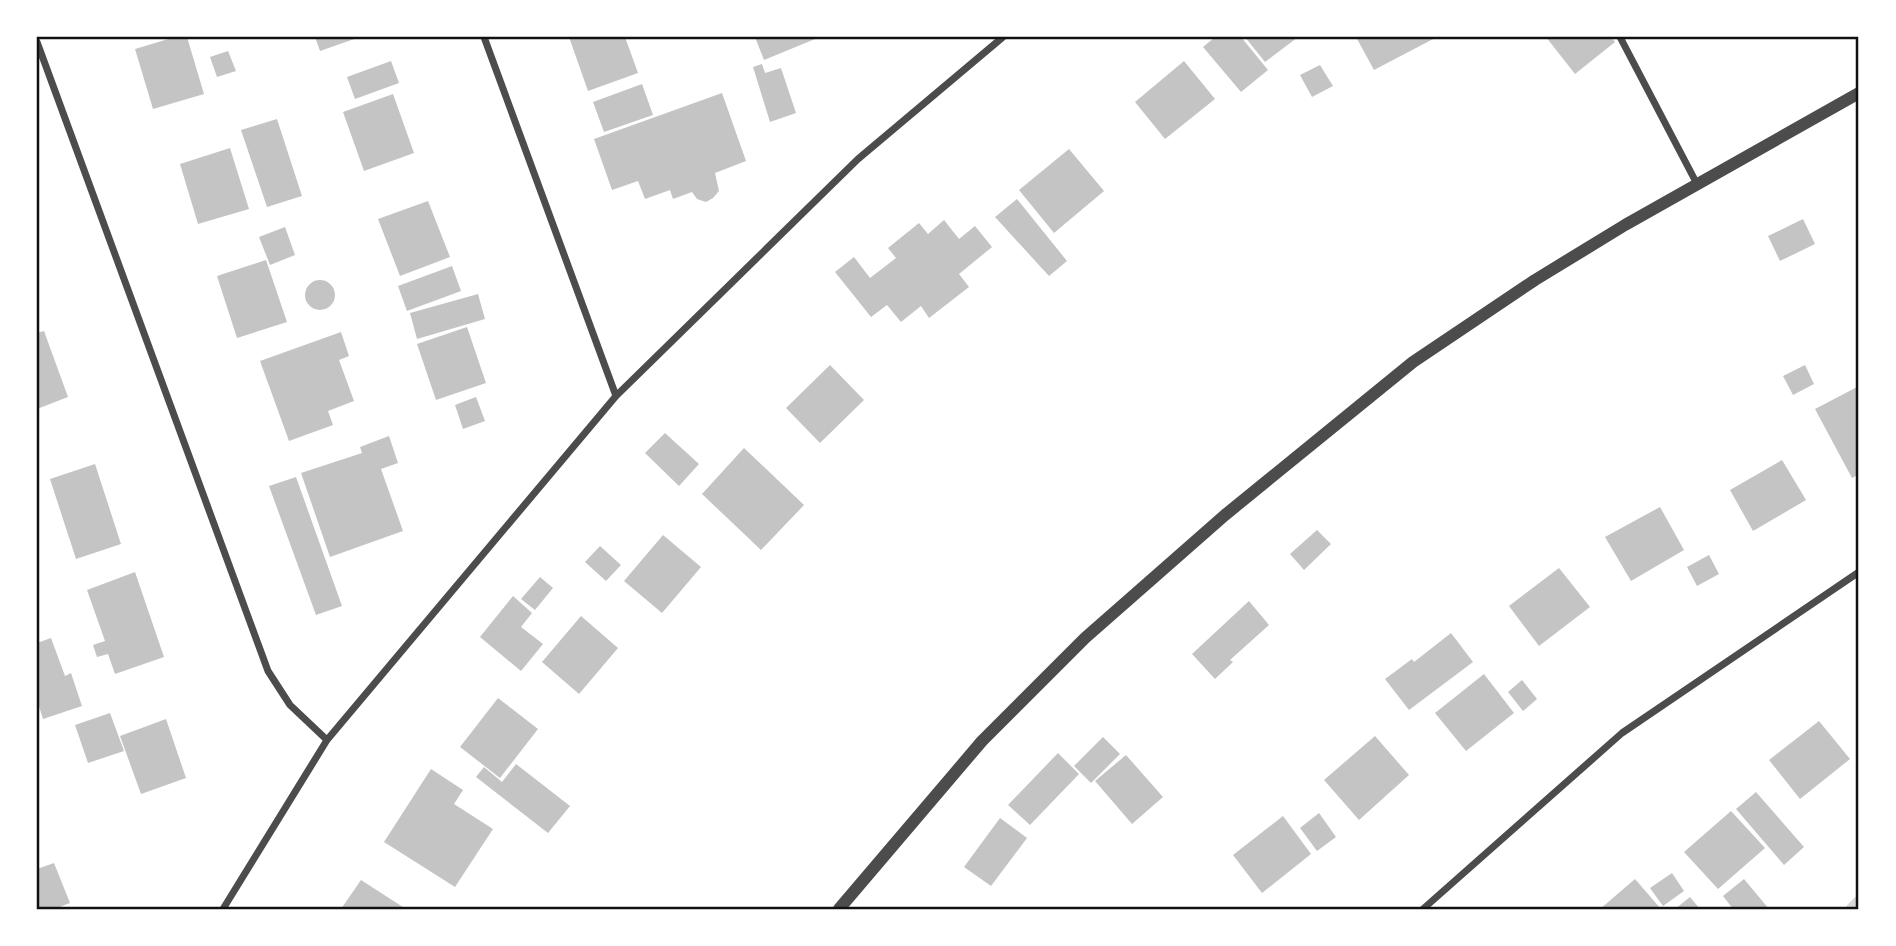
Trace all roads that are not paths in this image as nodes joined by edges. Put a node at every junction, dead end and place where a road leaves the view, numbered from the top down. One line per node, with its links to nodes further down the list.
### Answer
1 (484, 37): 7 (street)
2 (1003, 37): 7 (street)
3 (1620, 37): 6 (street)
4 (37, 42): 9 (street)
5 (1859, 93): 6 (street)
6 (1697, 184): 11 (street)
7 (616, 396): 9 (street)
8 (1859, 572): 12 (street)
9 (327, 740): 10 (street)
10 (223, 909)
11 (839, 909)
12 (1423, 909)

